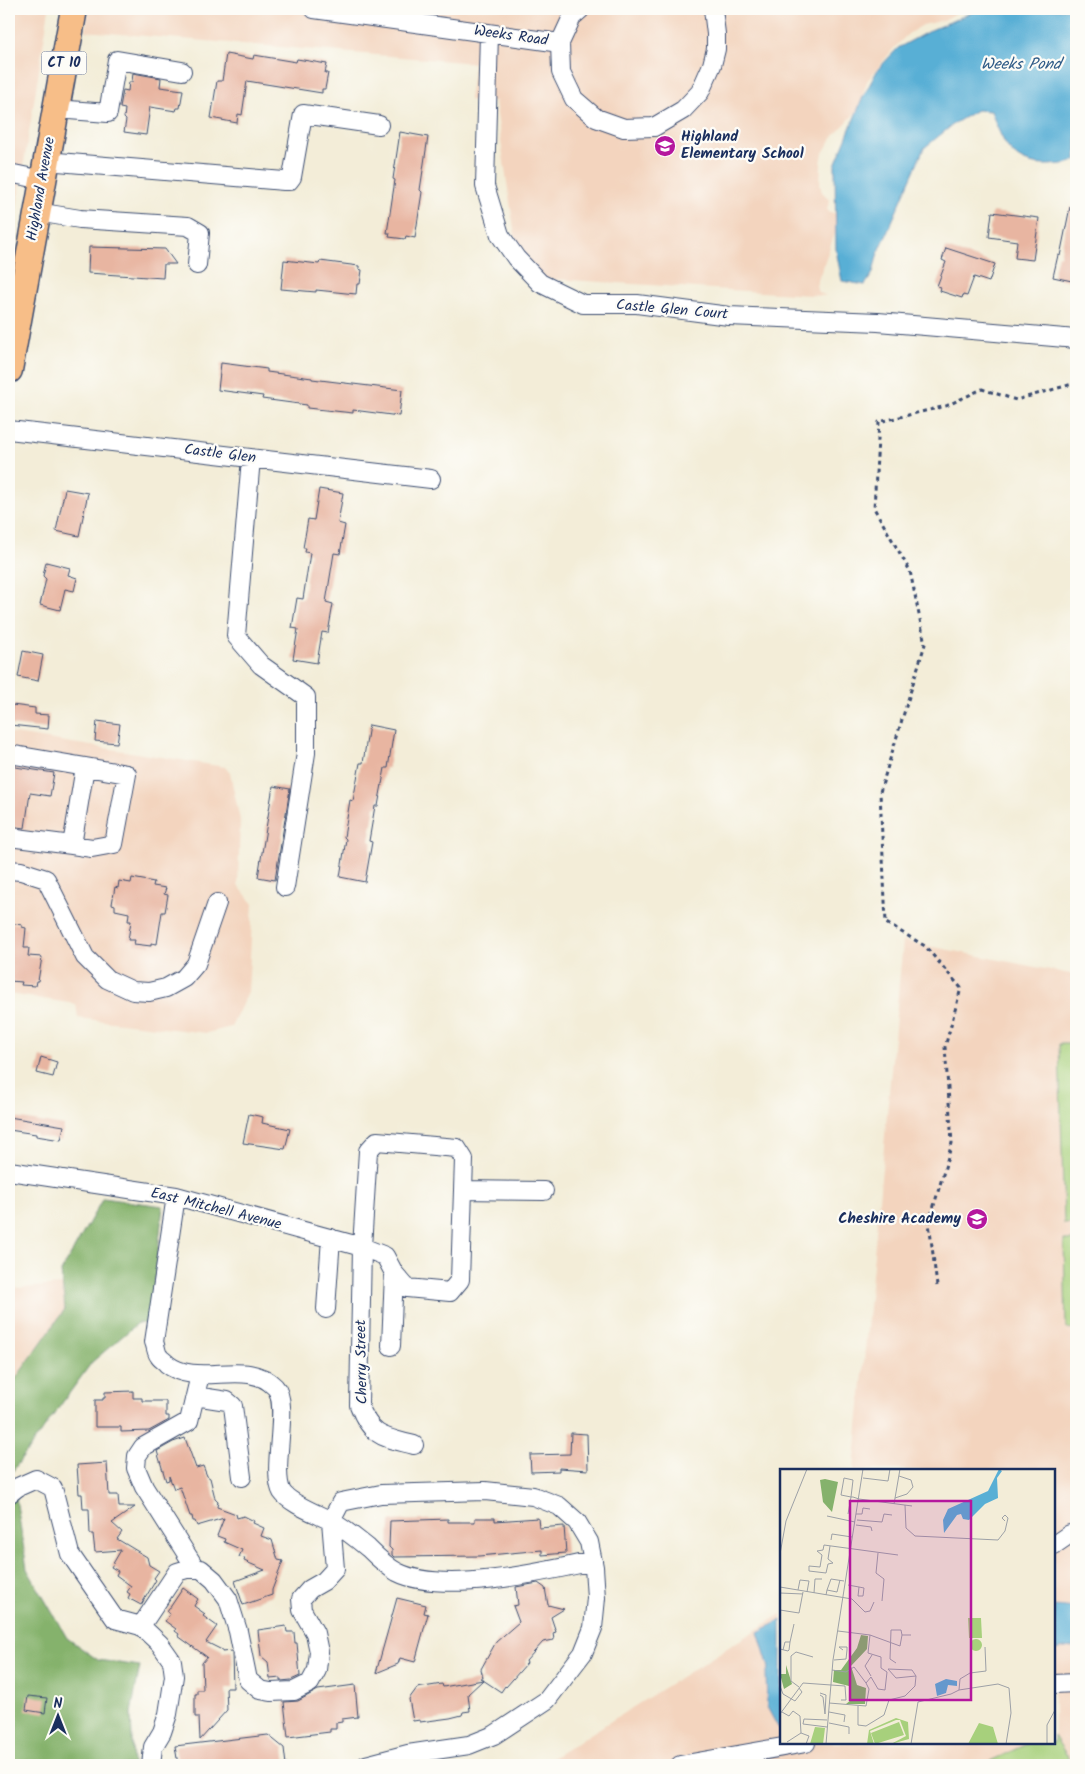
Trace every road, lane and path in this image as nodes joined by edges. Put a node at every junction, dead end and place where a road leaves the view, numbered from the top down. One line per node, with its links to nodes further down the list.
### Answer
1 (74, 9): 9 (highway, Highland Avenue / CT 10)
2 (314, 9): 5 (street, Weeks Road)
3 (581, 9): 7 (street, Weeks Road)
4 (713, 9): 7 (street, Weeks Road)
5 (397, 14): 6 (street, Weeks Road)
6 (489, 33): 7 (street, Weeks Road); 16 (street, Castle Glen Court)
7 (560, 43)
8 (182, 71): 9 (street)
9 (56, 109): 11 (highway, Highland Avenue / CT 10)
10 (379, 125): 11 (street)
11 (44, 171): 12 (street); 13 (highway, Highland Avenue / CT 10)
12 (9, 173)
13 (37, 212): 14 (street); 15 (highway, Highland Avenue / CT 10)
14 (197, 265)
15 (13, 317): 17 (highway, Highland Avenue / CT 10)
16 (1076, 339)
17 (9, 370)
18 (1076, 383): 36 (path)
19 (9, 430): 20 (street, Castle Glen)
20 (251, 458): 21 (street, Castle Glen); 27 (street)
21 (430, 479)
22 (9, 754): 23 (street)
23 (85, 767): 25 (street); 25 (street)
24 (9, 837): 25 (street)
25 (72, 845)
26 (9, 870): 28 (street)
27 (285, 887)
28 (217, 903)
29 (9, 1171): 32 (street, East Mitchell Avenue)
30 (463, 1190): 31 (street); 34 (street, Cherry Street); 35 (street, East Mitchell Avenue)
31 (544, 1192)
32 (176, 1196): 33 (street, East Mitchell Avenue); 39 (street)
33 (331, 1238): 34 (street, East Mitchell Avenue); 37 (street)
34 (362, 1247): 35 (street, East Mitchell Avenue); 41 (street, Cherry Street)
35 (394, 1273): 38 (street)
36 (937, 1286)
37 (326, 1309)
38 (390, 1346)
39 (200, 1375): 40 (street); 44 (street)
40 (195, 1396): 42 (street); 48 (street)
41 (414, 1445)
42 (242, 1477)
43 (9, 1494): 49 (street)
44 (331, 1520): 47 (street); 47 (street); 48 (street)
45 (1076, 1534): 46 (street)
46 (1055, 1544)
47 (593, 1562): 54 (street)
48 (196, 1569): 49 (street)
49 (141, 1626): 53 (street)
50 (1076, 1683): 51 (street)
51 (1055, 1684)
52 (800, 1744): 55 (street)
53 (151, 1765)
54 (366, 1765)
55 (680, 1765)

